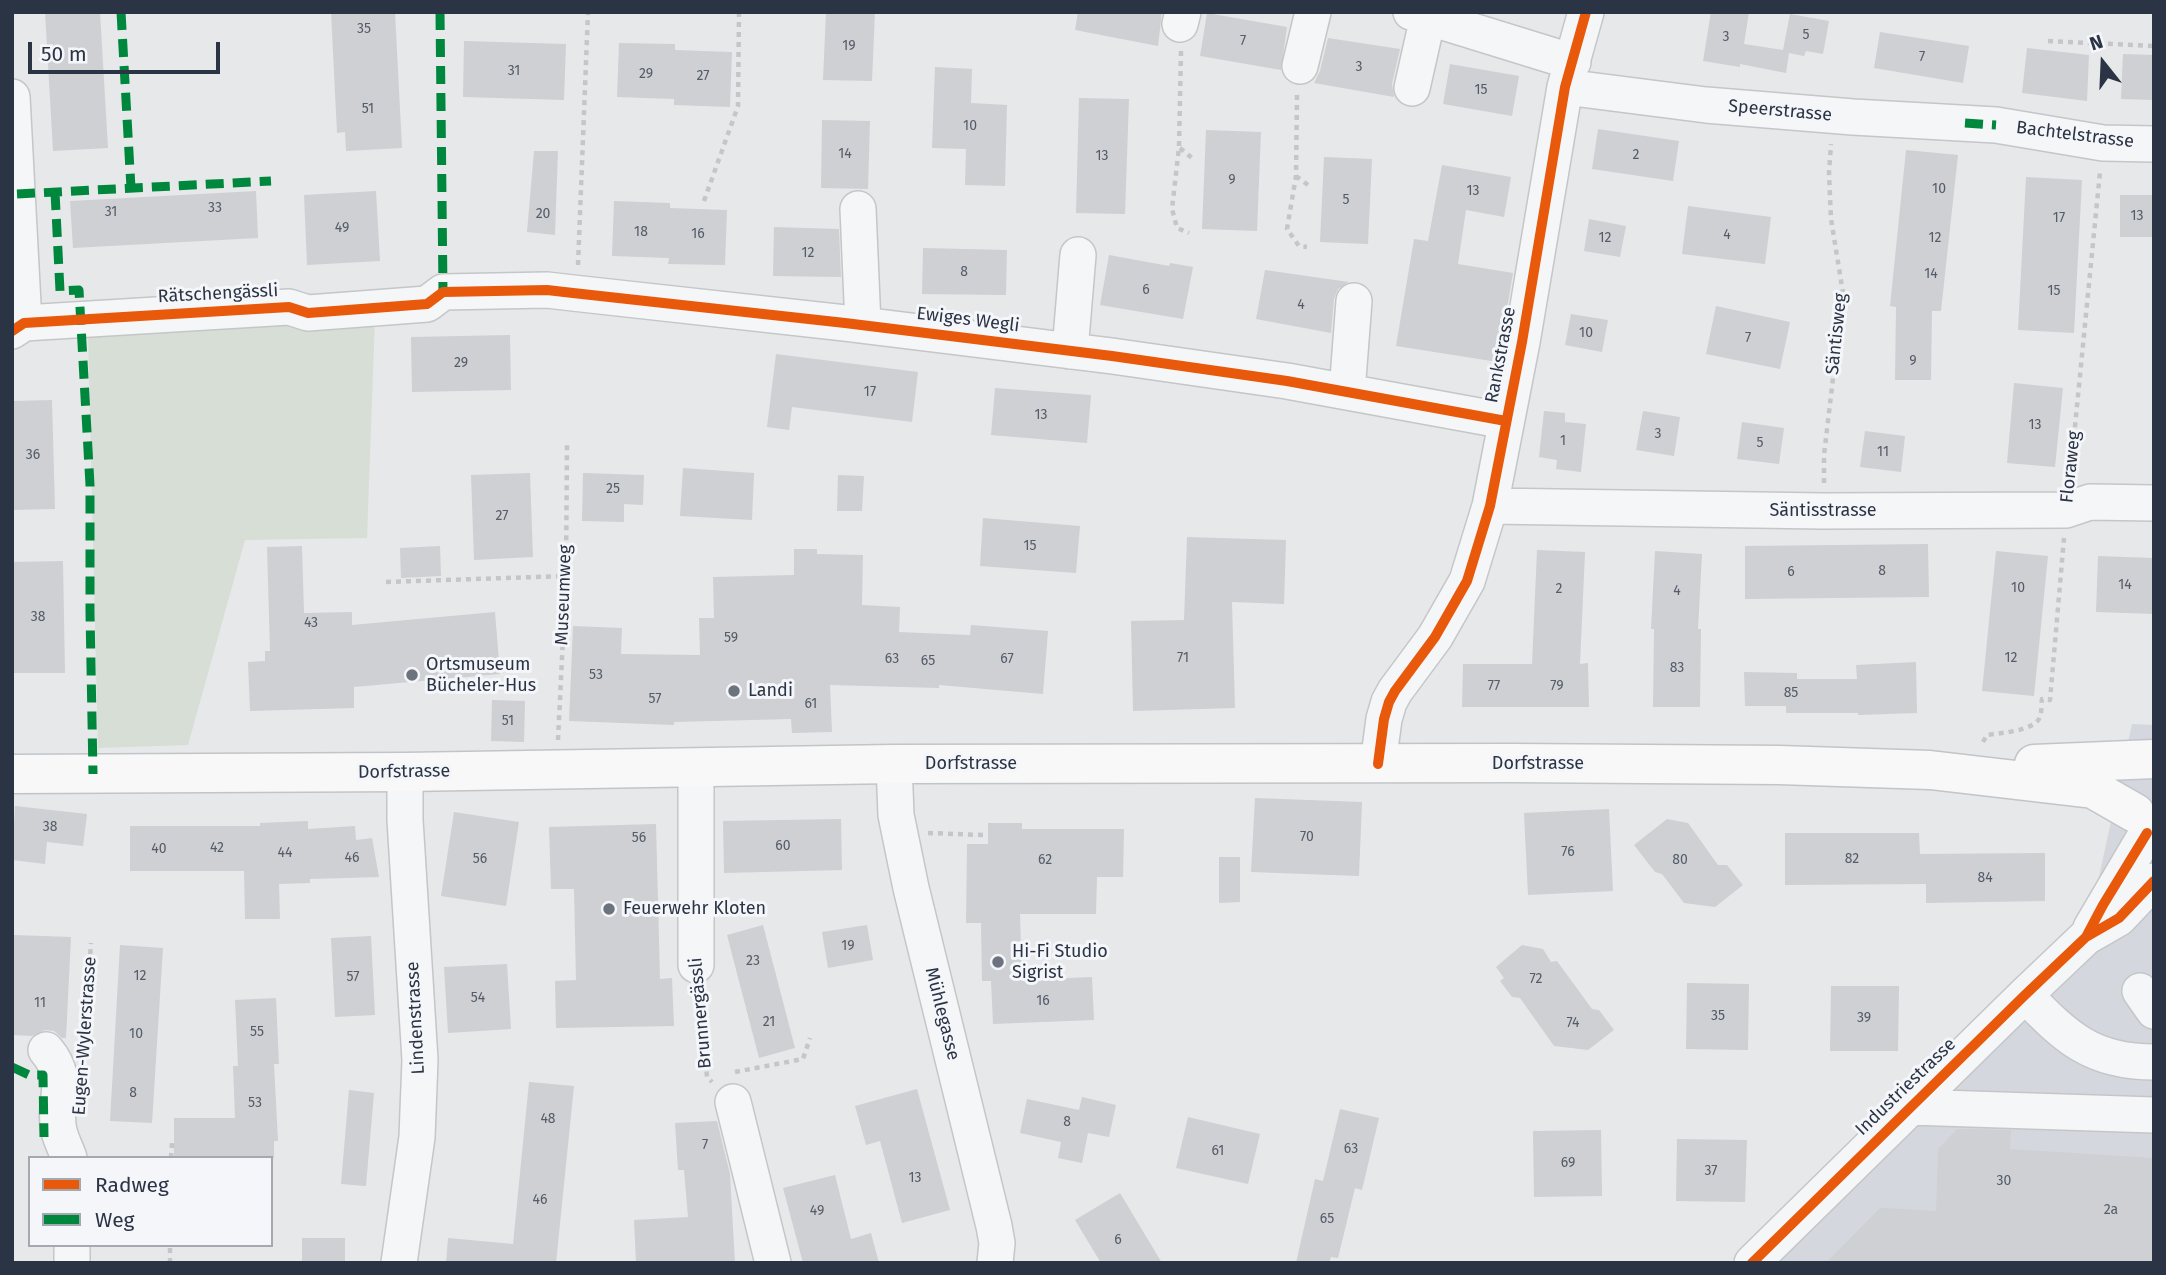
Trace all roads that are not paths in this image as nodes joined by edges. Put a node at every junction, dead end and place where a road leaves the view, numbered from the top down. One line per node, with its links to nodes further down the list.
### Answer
1 (1313, 12): 5 (street)
2 (1586, 12): 4 (street, Rankstrasse)
3 (1419, 15): 4 (street, Speerstrasse); 6 (street)
4 (1569, 75): 8 (street, Speerstrasse); 18 (street, Rankstrasse)
5 (1298, 82)
6 (1412, 88)
7 (12, 97): 15 (street, Rätschengässli)
8 (1980, 124): 9 (street, Bachtelstrasse)
9 (2154, 144)
10 (858, 209): 14 (street)
11 (1078, 255): 16 (street)
12 (1354, 301): 17 (street)
13 (427, 304): 14 (street, Ewiges Wegli); 15 (street, Rätschengässli)
14 (863, 325): 16 (street, Ewiges Wegli)
15 (18, 327)
16 (1070, 351): 17 (street, Ewiges Wegli)
17 (1347, 391): 18 (street, Ewiges Wegli)
18 (1506, 421): 20 (street, Rankstrasse)
19 (2154, 503): 20 (street, Säntisstrasse)
20 (1490, 506): 23 (street, Rankstrasse)
21 (2154, 761): 24 (main road, Dorfstrasse); 28 (main road)
22 (894, 764): 23 (main road, Dorfstrasse); 25 (main road, Dorfstrasse); 42 (street, Mühlegasse)
23 (1378, 764): 24 (main road, Dorfstrasse)
24 (1930, 770): 28 (main road, Dorfstrasse)
25 (405, 772): 26 (main road, Dorfstrasse); 40 (street, Lindenstrasse)
26 (12, 774)
27 (696, 789): 31 (street, Brunnergässli)
28 (2145, 828): 30 (street, Industriestrasse)
29 (2154, 881): 30 (street, Industriestrasse)
30 (2086, 937): 32 (street, Industriestrasse)
31 (696, 965)
32 (2025, 995): 34 (street); 36 (street, Industriestrasse)
33 (46, 1050): 39 (street)
34 (2138, 1061): 37 (street)
35 (729, 1083): 41 (street)
36 (1910, 1107): 37 (street); 43 (street, Industriestrasse)
37 (2115, 1114): 38 (street)
38 (2154, 1115)
39 (68, 1156)
40 (399, 1263)
41 (773, 1263)
42 (995, 1263)
43 (1752, 1263)

